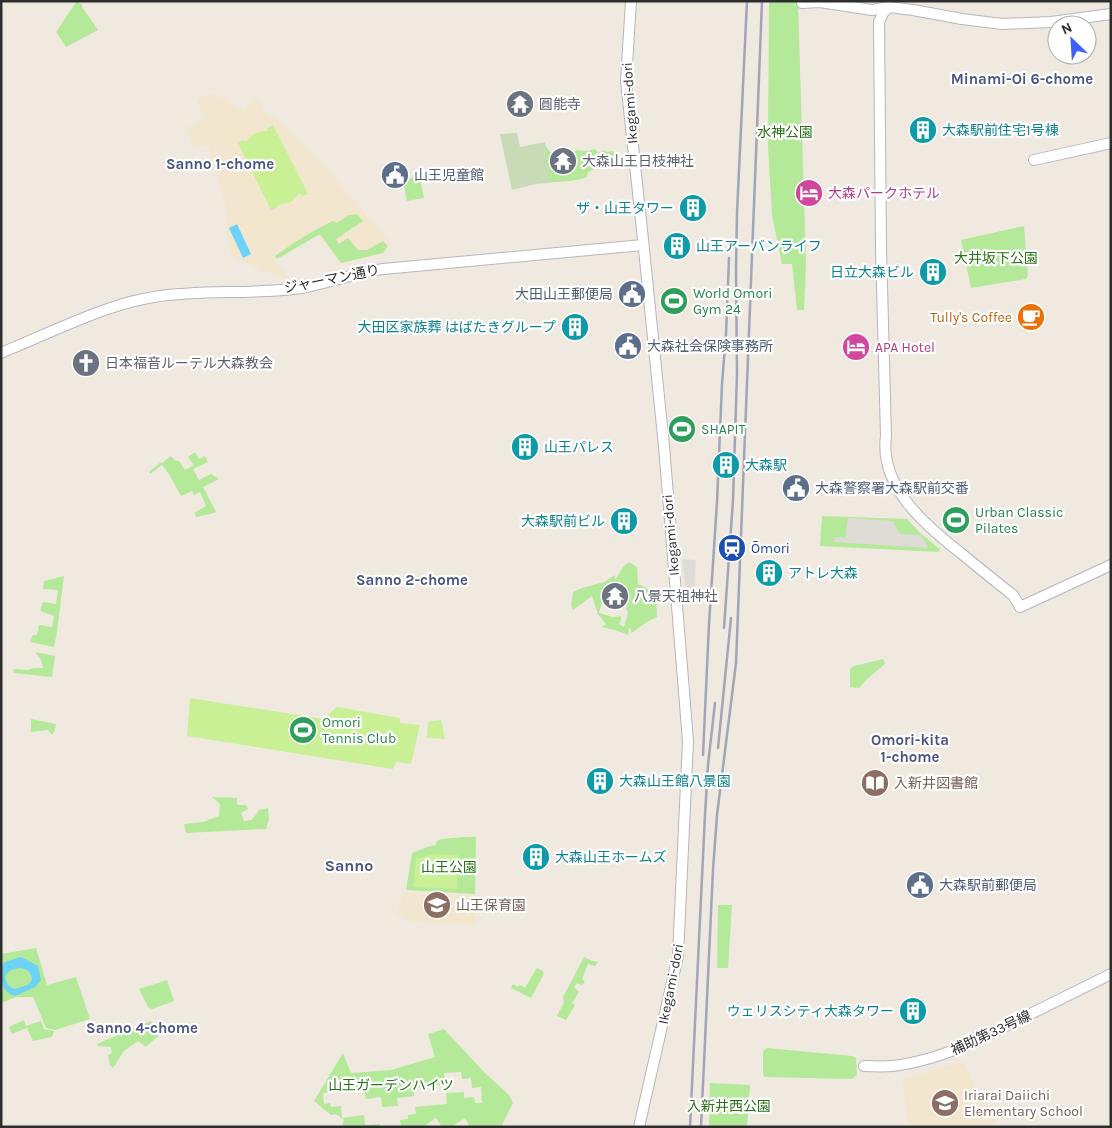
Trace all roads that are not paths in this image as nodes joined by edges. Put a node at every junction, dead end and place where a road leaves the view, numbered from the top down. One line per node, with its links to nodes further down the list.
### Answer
1 (631, 1): 7 (street, Ikegami-dori)
2 (802, 3): 3 (street)
3 (885, 4): 4 (street); 9 (street)
4 (1111, 14)
5 (1111, 143): 6 (street)
6 (1034, 160)
7 (643, 245): 8 (street, ジャーマン通り); 12 (street, Ikegami-dori)
8 (1, 353)
9 (1111, 565)
10 (1111, 974): 11 (street, 補助第33号線)
11 (864, 1066)
12 (639, 1127)

